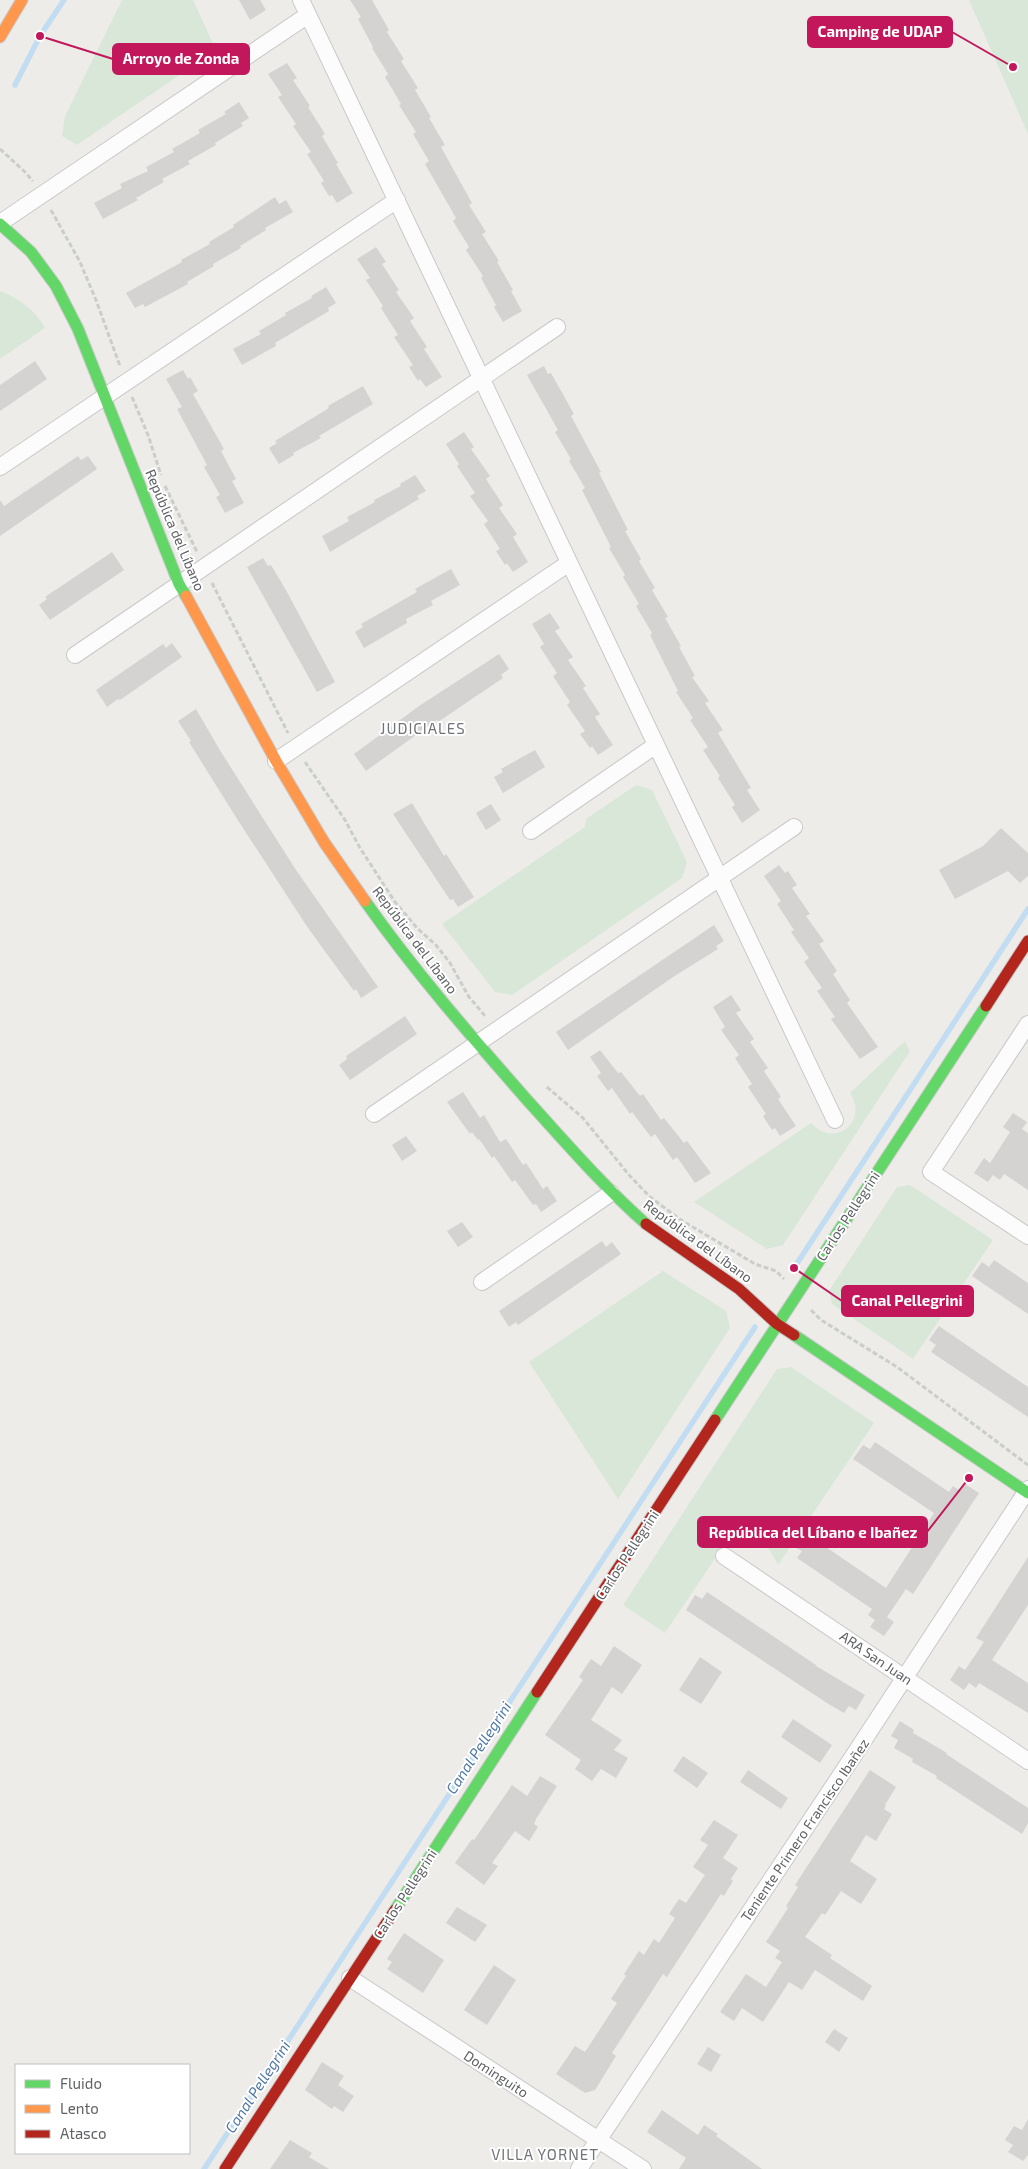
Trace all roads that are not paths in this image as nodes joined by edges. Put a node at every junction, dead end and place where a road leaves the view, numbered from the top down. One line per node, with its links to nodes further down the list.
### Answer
1 (22, 0): 3 (street)
2 (305, 7): 4 (street); 5 (street)
3 (0, 37)
4 (397, 200): 7 (street); 8 (street)
5 (0, 223): 8 (street, República del Líbano)
6 (557, 327): 7 (street)
7 (480, 379): 10 (street); 11 (street)
8 (104, 396): 9 (street); 11 (street, República del Líbano)
9 (0, 466)
10 (569, 562): 13 (street); 14 (street)
11 (179, 584): 12 (street); 14 (street, República del Líbano)
12 (75, 654)
13 (656, 745): 16 (street); 17 (street)
14 (276, 761): 20 (street, República del Líbano)
15 (794, 827): 17 (street)
16 (531, 831)
17 (719, 878): 20 (street); 22 (street)
18 (1028, 941): 26 (street, Carlos Pellegrini)
19 (1028, 1024): 24 (street)
20 (477, 1044): 21 (street); 23 (street, República del Líbano)
21 (374, 1114)
22 (835, 1120)
23 (611, 1193): 25 (street); 26 (street, República del Líbano)
24 (1028, 1236)
25 (482, 1282)
26 (777, 1324): 27 (street, República del Líbano); 31 (street, Carlos Pellegrini)
27 (1027, 1491): 29 (street, Teniente Primero Francisco Ibañez)
28 (724, 1556): 29 (street, ARA San Juan)
29 (905, 1678): 30 (street, ARA San Juan); 32 (street, Teniente Primero Francisco Ibañez)
30 (1028, 1761)
31 (350, 1978): 32 (street, Dominguito); 33 (street, Carlos Pellegrini)
32 (598, 2140): 34 (street, Teniente Primero Francisco Ibañez); 35 (street, Dominguito)
33 (225, 2169)
34 (579, 2169)
35 (642, 2169)

